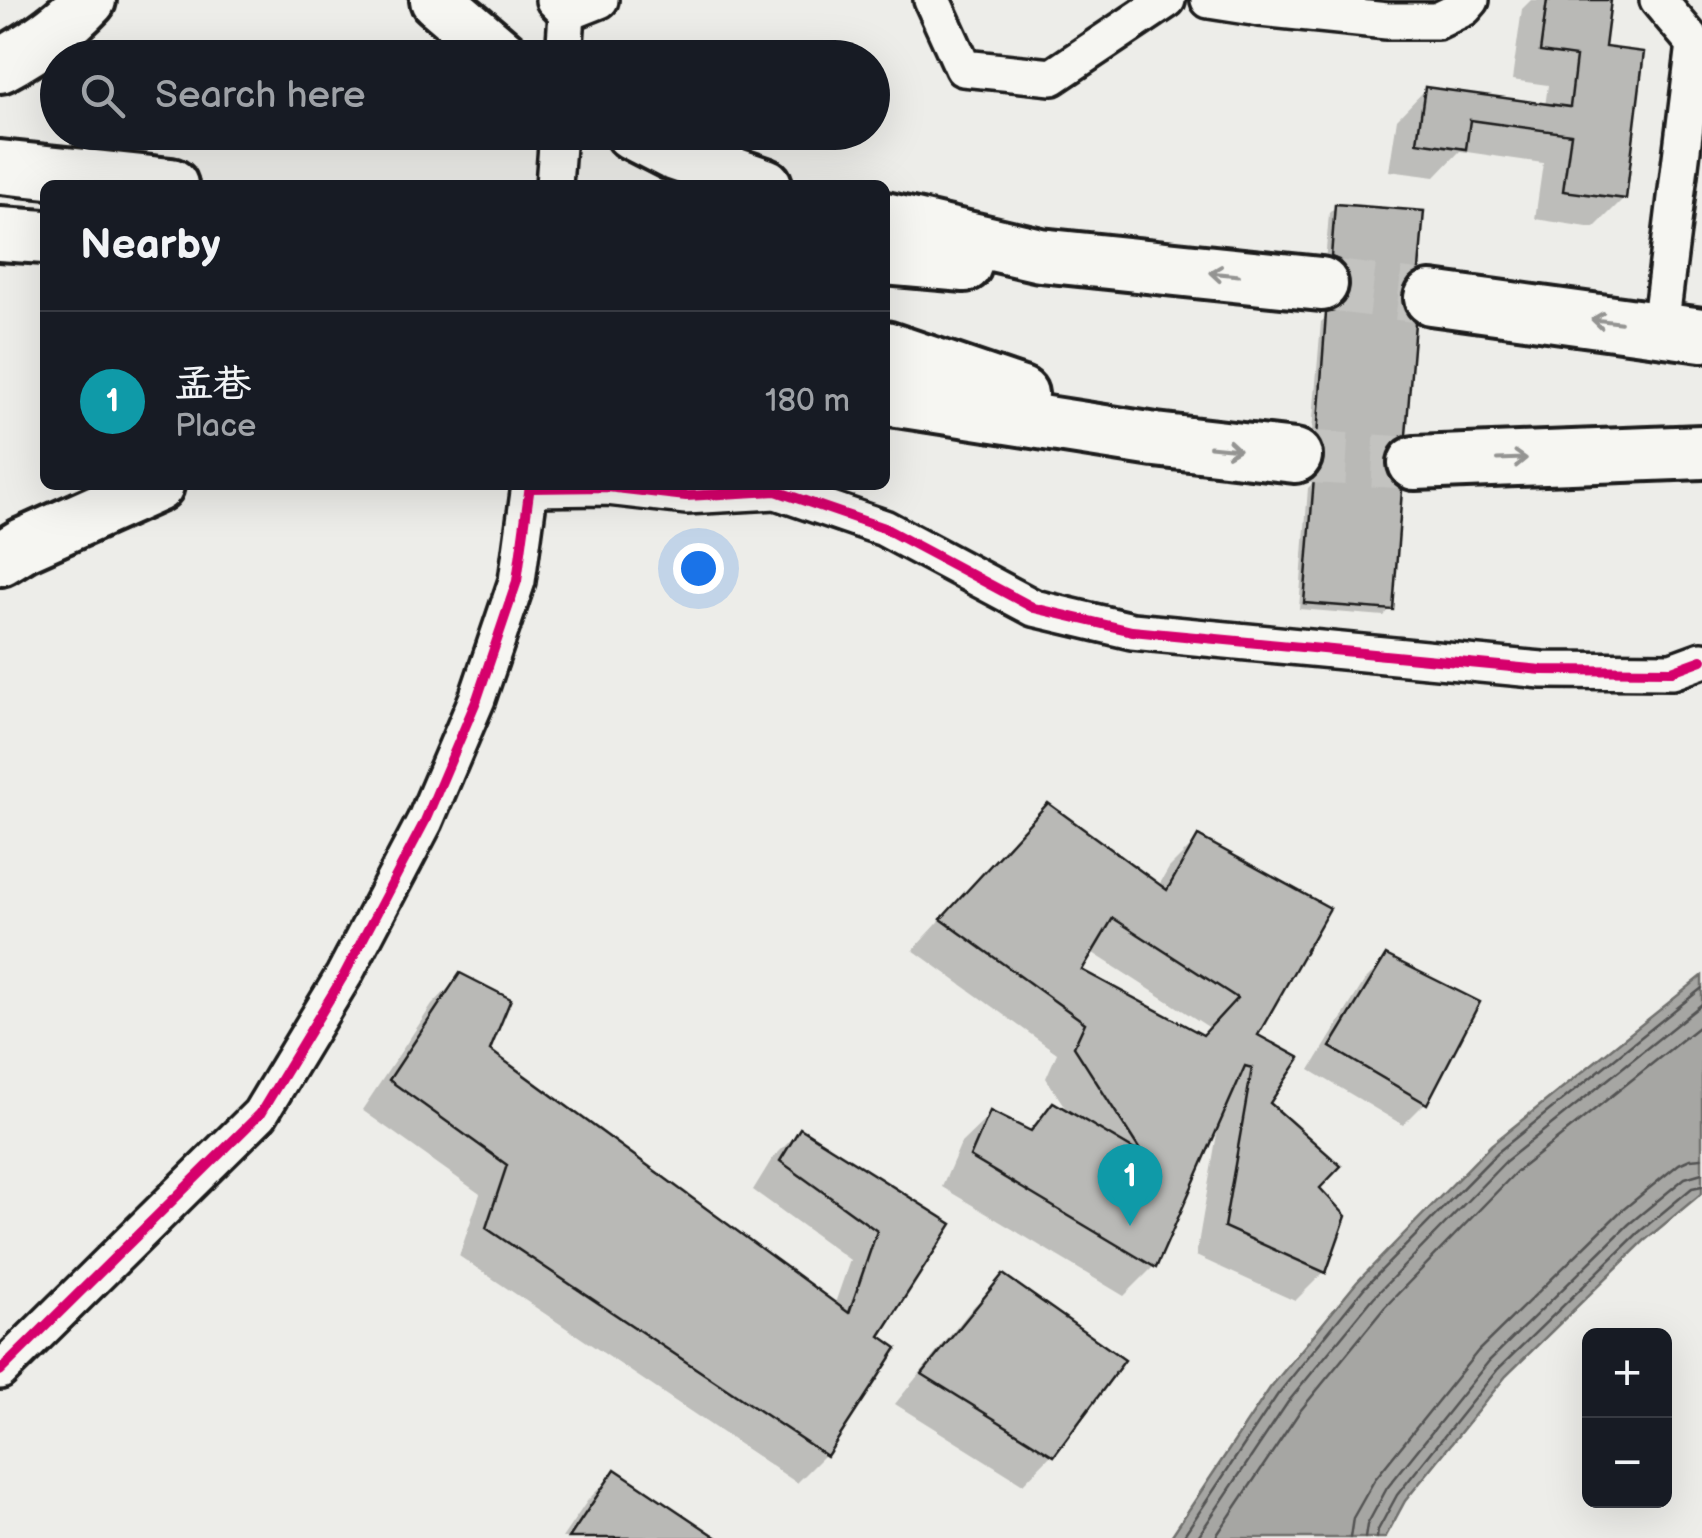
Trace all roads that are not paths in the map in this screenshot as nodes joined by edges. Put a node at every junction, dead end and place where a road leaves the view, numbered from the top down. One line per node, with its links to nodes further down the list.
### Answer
1 (90, 0): 10 (highway)
2 (437, 0): 11 (highway)
3 (1167, 0): 9 (street)
4 (1209, 0): 8 (street)
5 (1472, 0): 8 (street)
6 (1658, 0): 28 (street)
7 (574, 4): 12 (street)
8 (1260, 4)
9 (942, 7)
10 (43, 40)
11 (484, 40)
12 (567, 40)
13 (40, 42): 14 (highway)
14 (0, 66)
15 (557, 150): 19 (street)
16 (668, 150): 20 (highway)
17 (0, 168): 18 (highway)
18 (121, 180)
19 (554, 180)
20 (751, 180)
21 (890, 220): 24 (highway)
22 (0, 234): 23 (highway)
23 (40, 237)
24 (1040, 255): 25 (highway); 26 (highway, one-way to 24)
25 (890, 259)
26 (1321, 284)
27 (1431, 298): 28 (highway, one-way to 27)
28 (1681, 331)
29 (890, 350): 31 (highway)
30 (890, 399): 31 (highway)
31 (1155, 440): 33 (highway, one-way to 33)
32 (1702, 452): 34 (highway, one-way to 32)
33 (1295, 456)
34 (1415, 463)
35 (146, 490): 38 (highway)
36 (529, 490): 40 (street)
37 (634, 490): 39 (street)
38 (0, 558)
39 (1692, 668)
40 (0, 1371)

